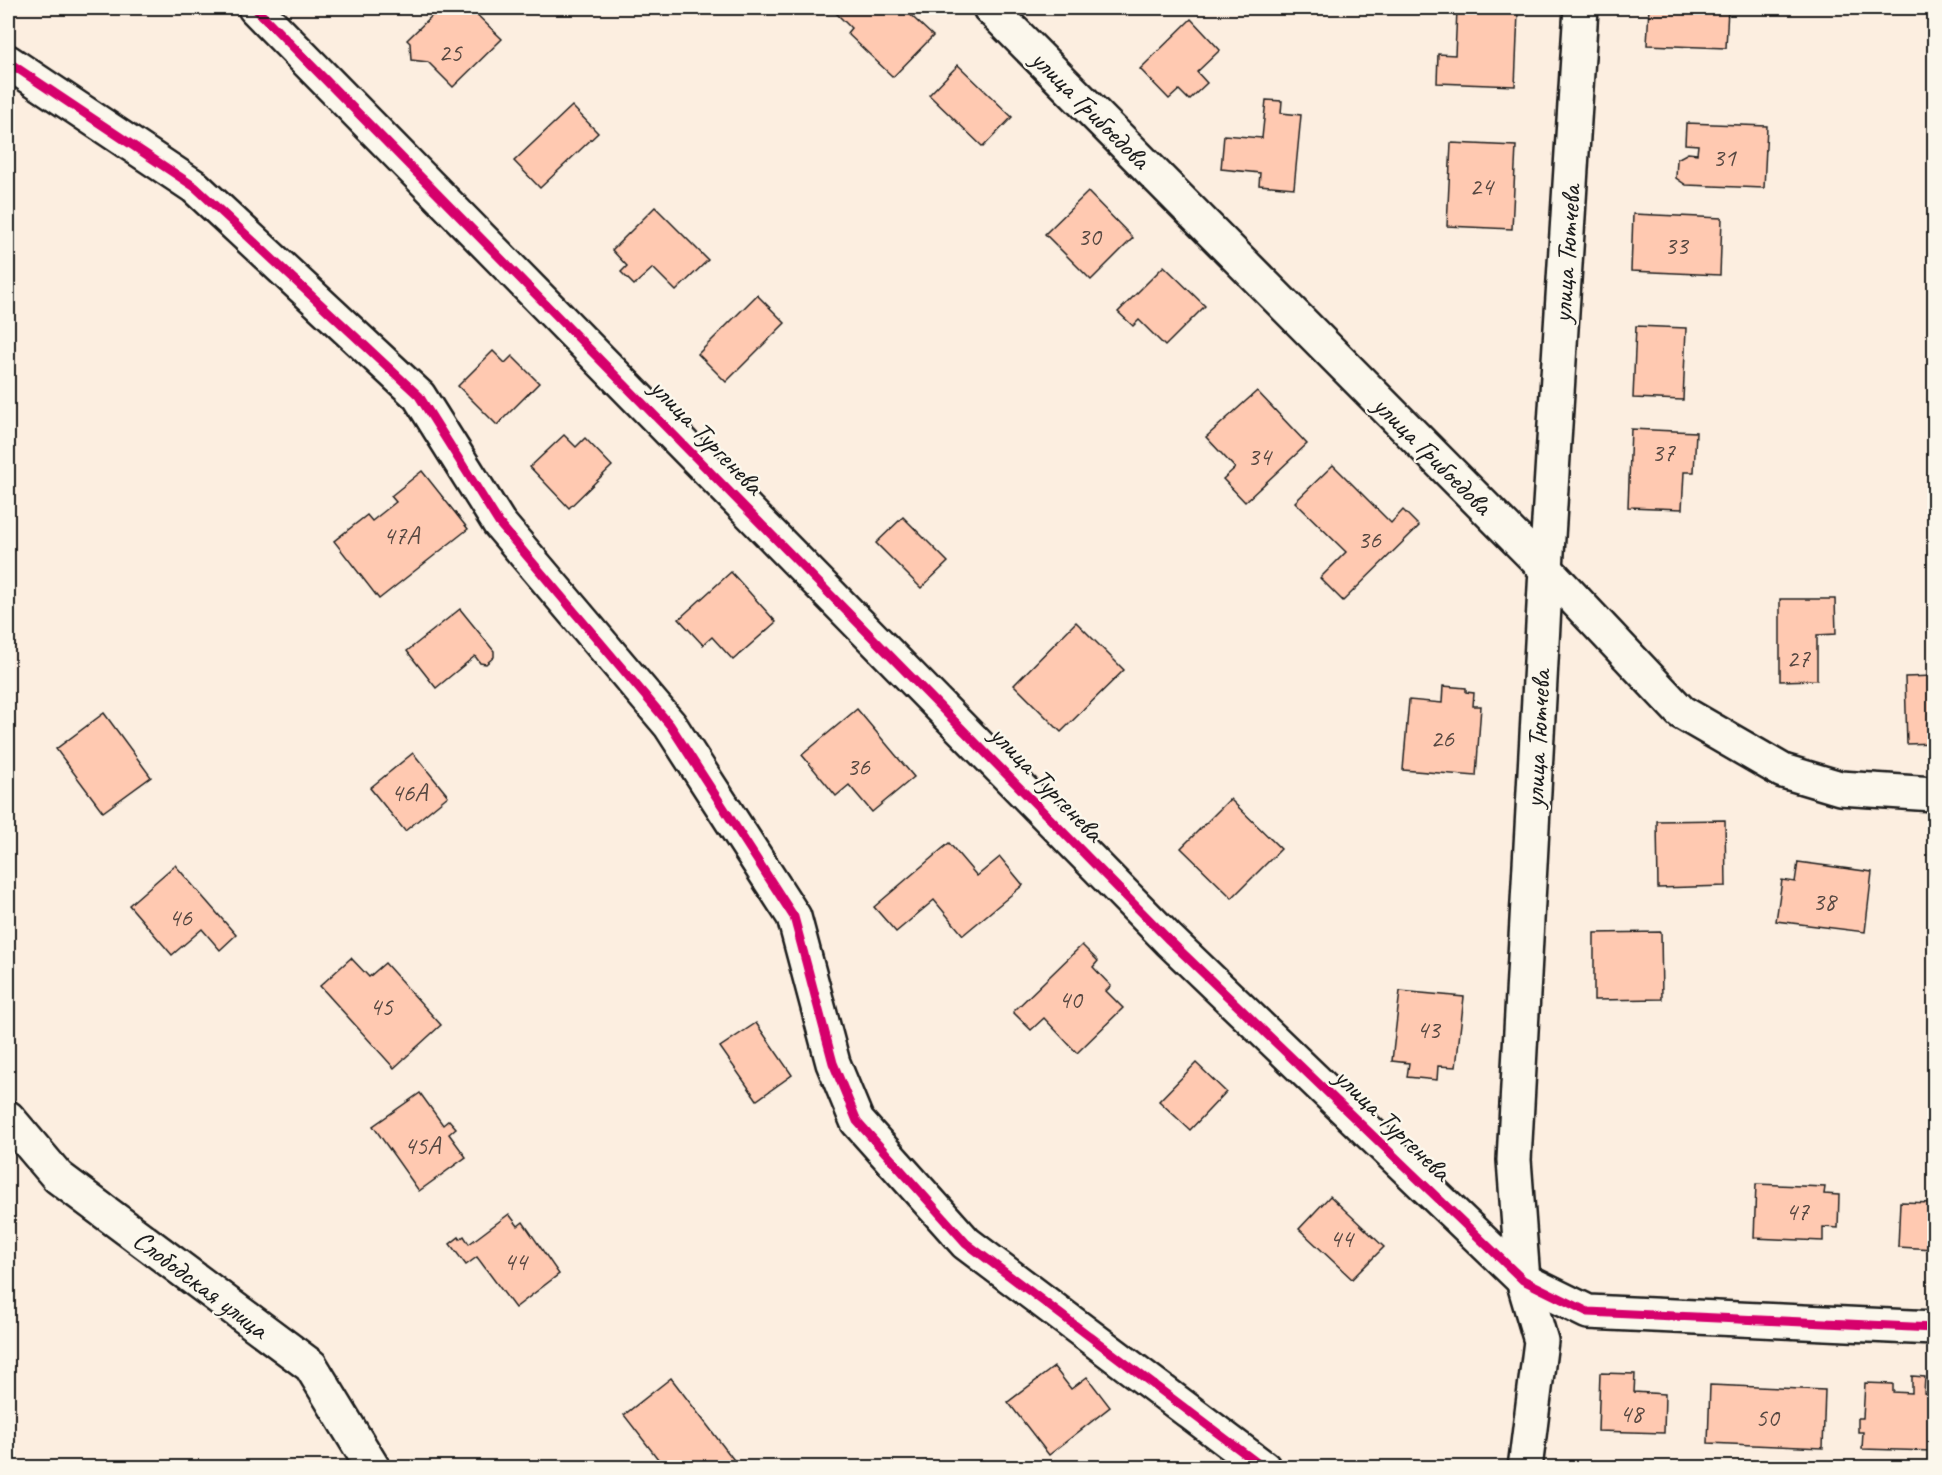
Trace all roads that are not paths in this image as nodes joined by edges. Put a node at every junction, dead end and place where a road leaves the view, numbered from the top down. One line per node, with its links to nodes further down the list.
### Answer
1 (255, 8): 8 (street, улица Тургенева)
2 (990, 8): 5 (street, улица Грибоедова)
3 (1581, 8): 5 (street, улица Тютчева)
4 (8, 62): 11 (street)
5 (1546, 569): 6 (street, улица Грибоедова); 8 (street, улица Тютчева)
6 (1935, 794)
7 (8, 1118): 10 (street, Слободская улица)
8 (1523, 1280): 9 (street, улица Тургенева); 12 (street, улица Тютчева)
9 (1935, 1328)
10 (373, 1467)
11 (1264, 1467)
12 (1525, 1467)

